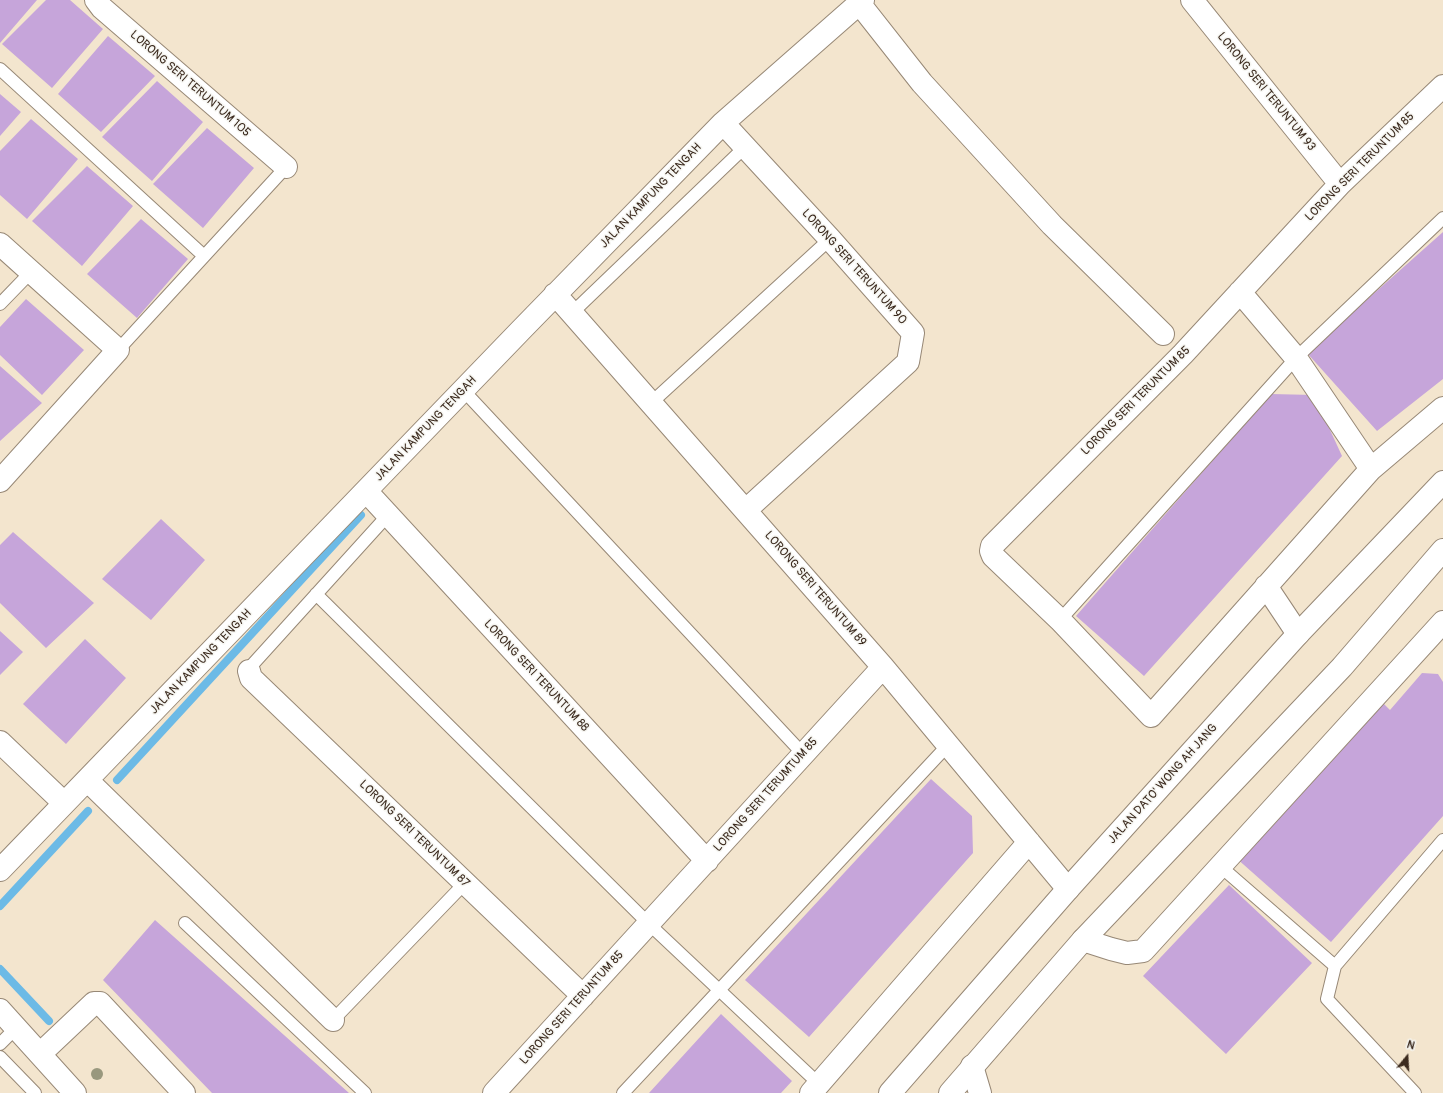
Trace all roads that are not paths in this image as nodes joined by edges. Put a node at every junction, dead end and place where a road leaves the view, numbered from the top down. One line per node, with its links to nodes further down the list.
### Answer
1 (96, 0): 8 (street, LORONG SERI TERUNTUM 105)
2 (1192, 0): 9 (street, LORONG SERI TERUNTUM 93)
3 (861, 2): 6 (street, JALAN KAMPUNG TENGAH); 19 (street)
4 (0, 69): 13 (lane)
5 (1443, 86): 9 (street, LORONG SERI TERUNTUM 85)
6 (723, 123): 7 (street, LORONG SERI TERUNTUM 90); 16 (street, JALAN KAMPUNG TENGAH)
7 (745, 147): 11 (street, LORONG SERI TERUNTUM 90); 18 (lane)
8 (286, 167): 13 (lane)
9 (1340, 184): 15 (street, LORONG SERI TERUNTUM 85)
10 (1443, 218): 21 (lane)
11 (830, 239): 23 (lane); 29 (street, LORONG SERI TERUNTUM 90)
12 (0, 244): 14 (street)
13 (204, 256): 20 (lane)
14 (31, 272): 17 (lane); 20 (street)
15 (1240, 292): 21 (street); 34 (street, LORONG SERI TERUNTUM 85)
16 (555, 294): 18 (street, LORONG SERI TERUNTUM 89); 22 (street, JALAN KAMPUNG TENGAH)
17 (0, 304)
18 (572, 312): 23 (street, LORONG SERI TERUNTUM 89)
19 (1163, 334)
20 (118, 350): 26 (street)
21 (1296, 358): 25 (street); 34 (lane)
22 (463, 390): 28 (street, JALAN KAMPUNG TENGAH); 41 (lane)
23 (652, 403): 29 (street, LORONG SERI TERUNTUM 89)
24 (1443, 408): 25 (street)
25 (1371, 469): 32 (street)
26 (0, 481)
27 (1443, 482): 36 (street, JALAN DATO' WONG AH JANG)
28 (366, 491): 30 (street, LORONG SERI TERUNTUM 88); 42 (street, JALAN KAMPUNG TENGAH)
29 (746, 510): 37 (street, LORONG SERI TERUNTUM 89)
30 (388, 515): 33 (lane); 46 (street, LORONG SERI TERUNTUM 88)
31 (1443, 550): 53 (street)
32 (1266, 586): 34 (street, LORONG SERI TERUNTUM 85); 36 (street)
33 (316, 594): 38 (lane); 52 (lane)
34 (1060, 620)
35 (1443, 622): 47 (street)
36 (1298, 634): 50 (street, JALAN DATO' WONG AH JANG)
37 (884, 667): 40 (street, LORONG SERI TERUNTUM 89); 41 (street, LORONG SERI TERUMTUM 85)
38 (249, 671): 49 (street, LORONG SERI TERUNTUM 87)
39 (0, 742): 43 (street)
40 (948, 745): 45 (street, LORONG SERI TERUNTUM 89); 55 (lane)
41 (804, 755): 46 (street, LORONG SERI TERUMTUM 85)
42 (87, 780): 43 (street, JALAN KAMPUNG TENGAH); 58 (street)
43 (64, 803): 48 (street, JALAN KAMPUNG TENGAH)
44 (1443, 840): 54 (lane)
45 (1029, 842): 50 (street, LORONG SERI TERUNTUM 89); 64 (street)
46 (707, 861): 52 (street, LORONG SERI TERUMTUM 85)
47 (1220, 866): 53 (street); 54 (lane)
48 (0, 870)
49 (464, 883): 56 (street, LORONG SERI TERUNTUM 87); 58 (lane)
50 (1068, 890): 71 (street, JALAN DATO' WONG AH JANG)
51 (185, 923): 68 (lane)
52 (649, 924): 55 (lane); 56 (street, LORONG SERI TERUNTUM 85)
53 (1083, 940): 63 (street)
54 (1335, 966): 74 (lane)
55 (719, 990): 64 (lane); 70 (lane)
56 (583, 996): 69 (street, LORONG SERI TERUNTUM 85)
57 (0, 1010): 59 (street)
58 (333, 1020)
59 (16, 1028): 60 (lane); 61 (street)
60 (0, 1044)
61 (40, 1054): 66 (street); 67 (street)
62 (0, 1056): 65 (lane)
63 (972, 1066): 72 (street); 73 (street)
64 (815, 1088)
65 (35, 1093)
66 (75, 1093)
67 (184, 1093)
68 (365, 1093)
69 (494, 1093)
70 (623, 1093)
71 (890, 1093)
72 (950, 1093)
73 (980, 1093)
74 (1415, 1093)

